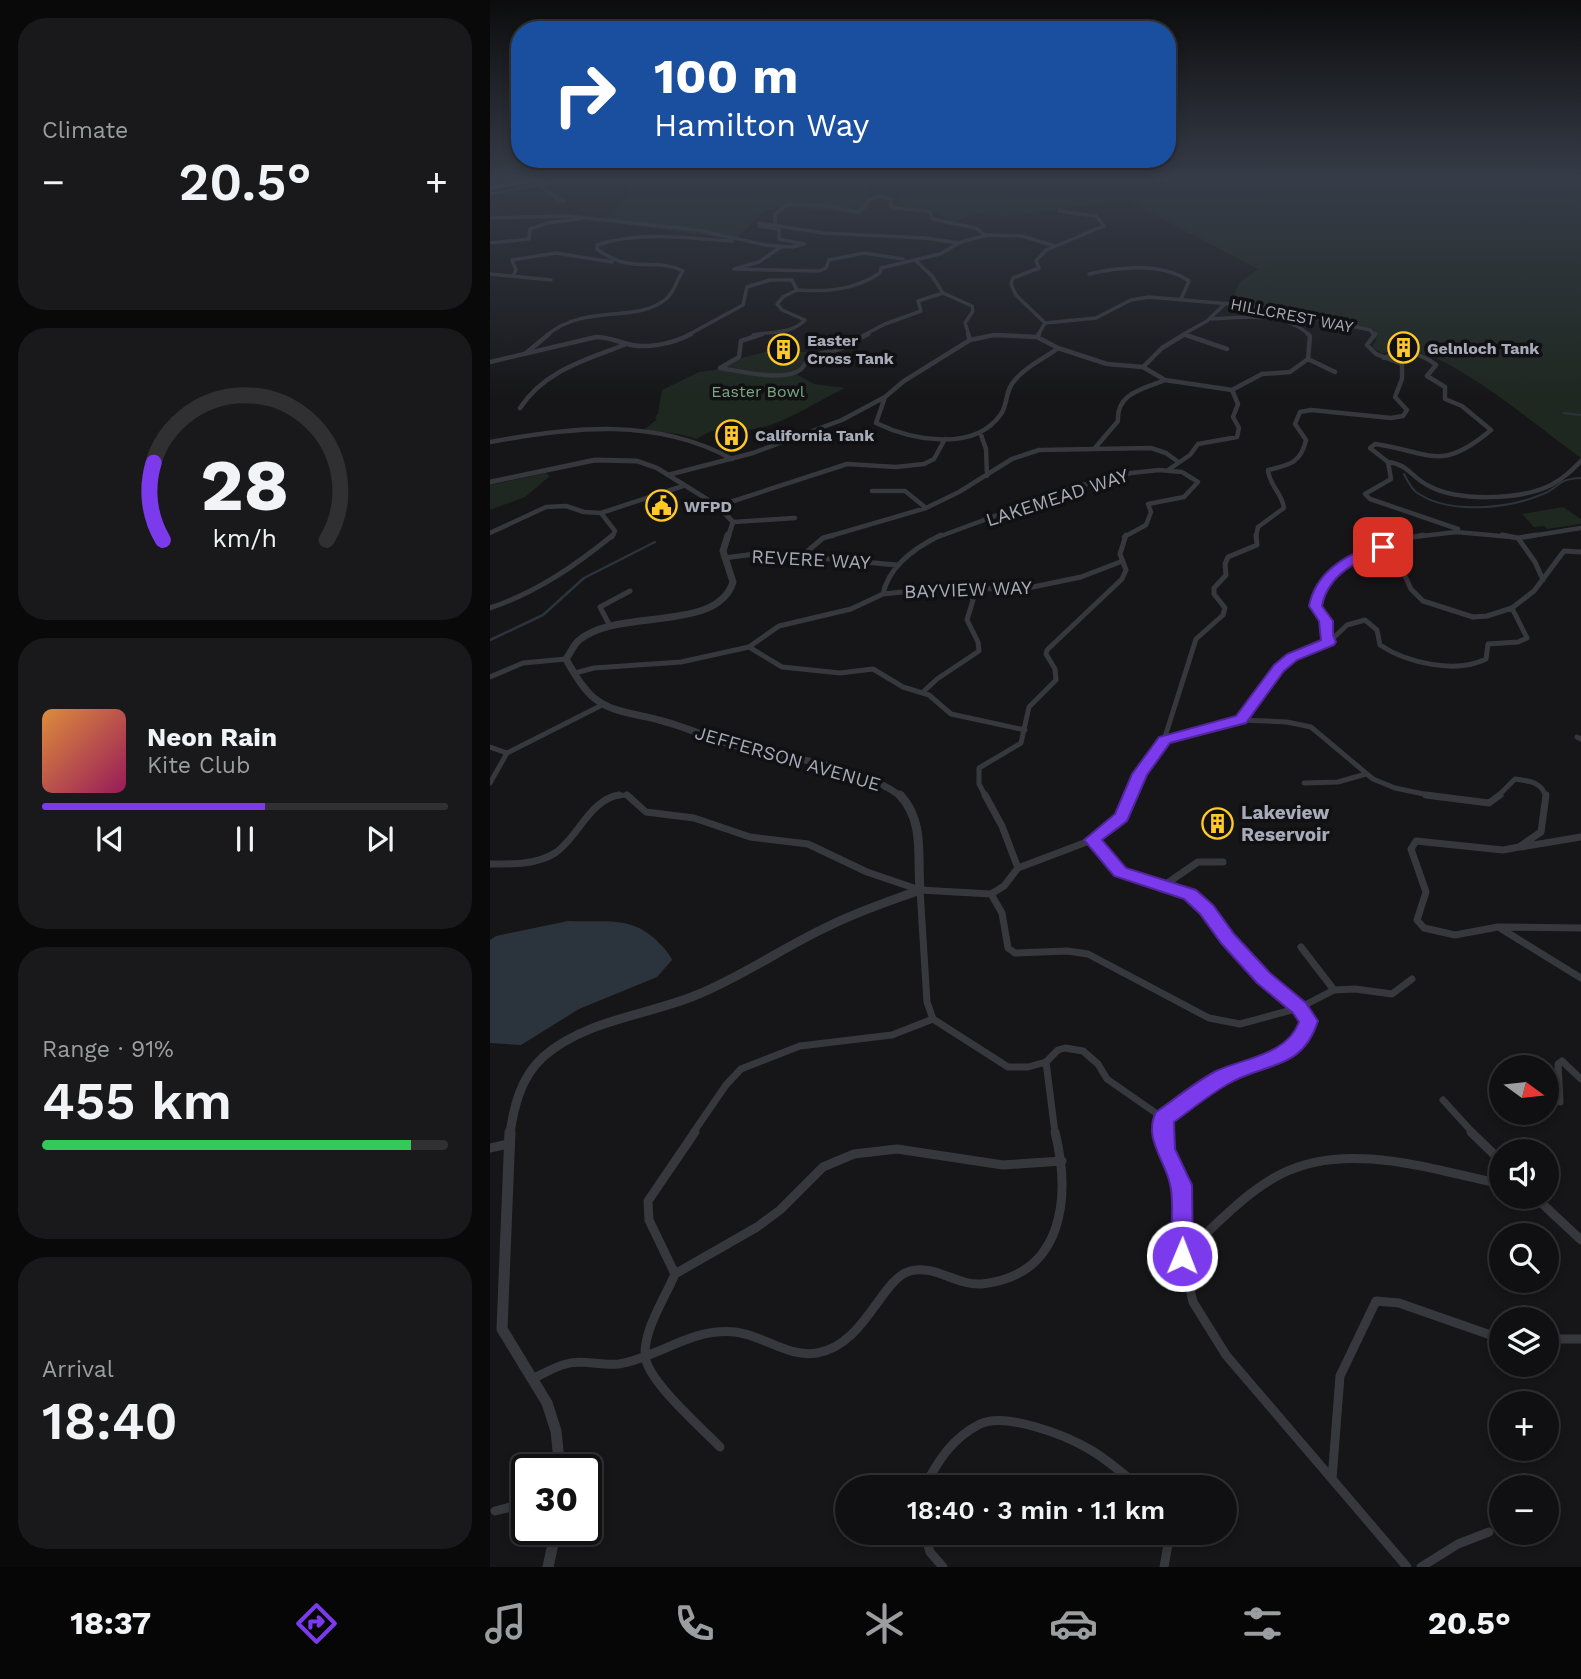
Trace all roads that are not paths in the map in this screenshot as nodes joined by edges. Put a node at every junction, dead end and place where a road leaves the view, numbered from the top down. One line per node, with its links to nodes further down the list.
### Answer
1 (601, 252): 6 (street)
2 (774, 252): 5 (street)
3 (943, 252): 5 (street)
4 (1044, 252): 16 (street)
5 (915, 260): 11 (street); 12 (street)
6 (614, 262): 8 (street); 23 (street)
7 (490, 274): 8 (street)
8 (513, 274): 10 (street)
9 (1089, 274): 13 (street)
10 (551, 281)
11 (797, 290): 12 (street); 20 (street)
12 (943, 293): 19 (street)
13 (1181, 299): 14 (street, HILLCREST WAY); 16 (street, HILLCREST WAY)
14 (1226, 303): 15 (street); 24 (street, HILLCREST WAY)
15 (1212, 319): 17 (street); 25 (street)
16 (1045, 323): 18 (street)
17 (1186, 335): 22 (street); 27 (street)
18 (1037, 337): 19 (street); 21 (street)
19 (970, 340): 31 (street)
20 (626, 344): 23 (street); 32 (street)
21 (1058, 348): 27 (street); 33 (street)
22 (1227, 349)
23 (524, 355): 26 (street)
24 (1384, 358): 40 (street); 78 (street, HILLCREST WAY)
25 (1308, 359): 28 (street); 30 (street)
26 (490, 362)
27 (1143, 367): 29 (street)
28 (1335, 372)
29 (1165, 380): 30 (street); 36 (street)
30 (1232, 390): 38 (street)
31 (885, 397): 34 (street); 37 (street)
32 (520, 408)
33 (980, 432): 34 (street); 43 (street)
34 (945, 439): 47 (street)
35 (490, 442): 37 (street)
36 (1095, 448): 38 (street); 43 (street)
37 (732, 459): 42 (street)
38 (1177, 461): 41 (street)
39 (1581, 461): 40 (street)
40 (1388, 462): 54 (street)
41 (1168, 470): 60 (street, LAKEMEAD WAY); 61 (street, LAKEMEAD WAY)
42 (668, 475): 44 (street); 45 (street)
43 (987, 476): 48 (street)
44 (490, 482)
45 (683, 486): 47 (street); 49 (street)
46 (872, 491): 48 (street)
47 (718, 506): 51 (street)
48 (926, 508): 58 (street)
49 (601, 513): 53 (street); 66 (street)
50 (795, 518): 51 (street)
51 (733, 522): 59 (street)
52 (1581, 528): 55 (street)
53 (490, 533)
54 (1498, 535): 55 (street); 56 (street)
55 (1518, 538): 62 (street)
56 (1373, 551): 67 (street); 69 (street)
57 (1581, 552): 62 (street)
58 (803, 555): 59 (street, REVERE WAY); 61 (street, REVERE WAY)
59 (724, 558): 68 (street)
60 (1120, 562): 63 (street, BAYVIEW WAY); 77 (street, LAKEMEAD WAY)
61 (897, 565): 65 (street, LAKEMEAD WAY)
62 (1543, 580): 67 (street)
63 (968, 590): 65 (street, BAYVIEW WAY); 74 (street)
64 (630, 591): 68 (street)
65 (883, 594): 70 (street, BAYVIEW WAY)
66 (490, 608)
67 (1512, 608): 69 (street)
68 (610, 626): 71 (street)
69 (1329, 642): 76 (street)
70 (749, 647): 72 (street, BAYVIEW WAY); 74 (street)
71 (566, 659): 72 (street, JEFFERSON AVENUE); 73 (street)
72 (575, 673): 75 (street, JEFFERSON AVENUE)
73 (490, 677)
74 (923, 692): 77 (street)
75 (604, 704): 80 (street); 91 (street, JEFFERSON AVENUE)
76 (1241, 720): 78 (street); 81 (street)
77 (1025, 730): 89 (street, LAKEMEAD WAY)
78 (1164, 740): 85 (street)
79 (490, 747): 80 (street)
80 (507, 753): 82 (street)
81 (1366, 774): 83 (street); 86 (street)
82 (490, 783)
83 (1304, 783)
84 (1581, 837): 86 (street)
85 (1092, 840): 89 (street); 90 (street)
86 (1519, 847): 93 (street)
87 (1223, 862): 90 (street)
88 (490, 864): 91 (street)
89 (1018, 868): 92 (street)
90 (1163, 886): 99 (street)
91 (920, 890): 92 (street); 100 (street); 106 (street)
92 (992, 894): 99 (street)
93 (1498, 927): 94 (street); 96 (street)
94 (1581, 928)
95 (1301, 947): 98 (street)
96 (1581, 978)
97 (1412, 979): 98 (street)
98 (1334, 990): 99 (street)
99 (1299, 1008): 105 (street)
100 (933, 1019): 101 (street); 114 (street)
101 (1046, 1062): 105 (street); 109 (street)
102 (1581, 1079): 104 (street)
103 (1443, 1100): 108 (street)
104 (1560, 1102)
105 (1163, 1118): 113 (street)
106 (508, 1144): 107 (street); 119 (street)
107 (490, 1148)
108 (1489, 1149)
109 (1062, 1161): 114 (street); 118 (street)
110 (1489, 1181): 113 (street)
111 (1548, 1209): 112 (street)
112 (1581, 1240)
113 (1182, 1256): 124 (street)
114 (675, 1274): 118 (street)
115 (1489, 1334): 124 (street)
116 (1559, 1339): 117 (street)
117 (1581, 1339)
118 (645, 1357): 119 (street); 120 (street)
119 (532, 1379): 121 (street)
120 (720, 1447)
121 (558, 1454)
122 (930, 1475): 123 (street)
123 (1124, 1475)
124 (1332, 1479): 134 (street)
125 (511, 1507): 126 (street)
126 (495, 1511)
127 (1489, 1532): 135 (street)
128 (553, 1545): 131 (street)
129 (928, 1545): 132 (street)
130 (1168, 1545): 133 (street)
131 (548, 1567)
132 (943, 1567)
133 (1164, 1567)
134 (1407, 1567)
135 (1421, 1567)

